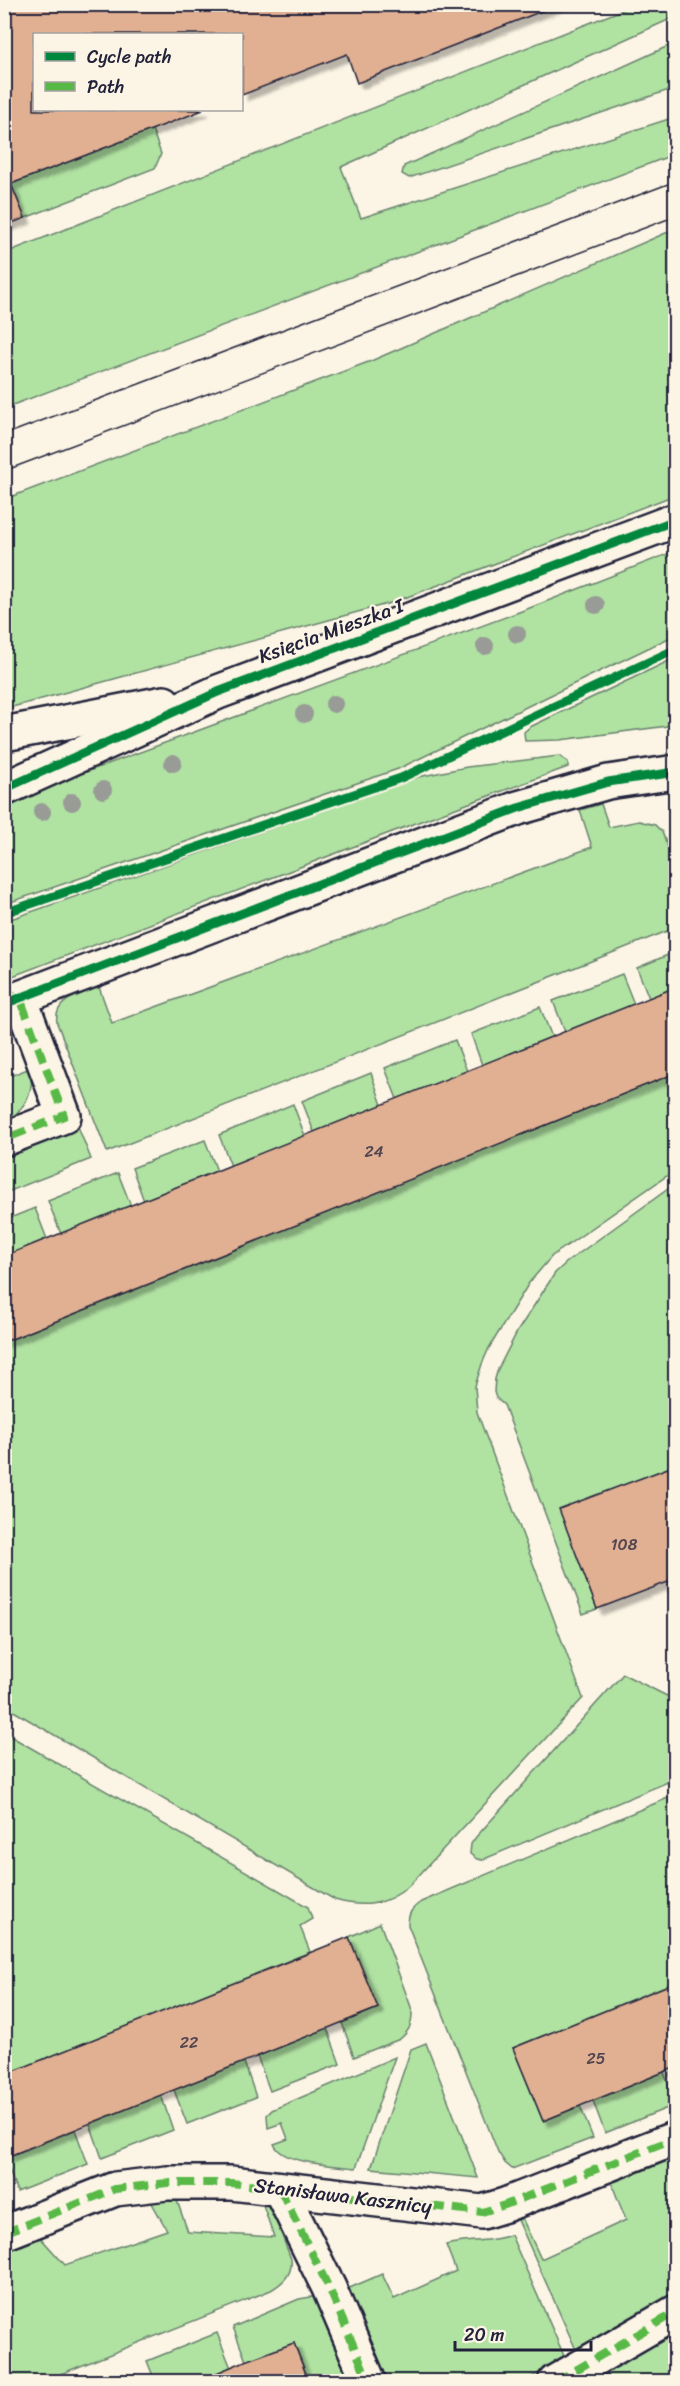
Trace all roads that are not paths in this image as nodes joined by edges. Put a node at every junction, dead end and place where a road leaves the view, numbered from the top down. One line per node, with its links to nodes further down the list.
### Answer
1 (675, 520): 2 (street, Księcia Mieszka I)
2 (218, 692): 3 (street, Księcia Mieszka I); 5 (street, Księcia Mieszka I)
3 (4, 734)
4 (675, 772): 6 (street)
5 (4, 789)
6 (12, 1001): 7 (street)
7 (4, 1139)
8 (675, 2138): 9 (street, Stanisława Kasznicy)
9 (280, 2188): 10 (street, Stanisława Kasznicy); 12 (street)
10 (4, 2233)
11 (675, 2312): 13 (street)
12 (369, 2382)
13 (555, 2382)

